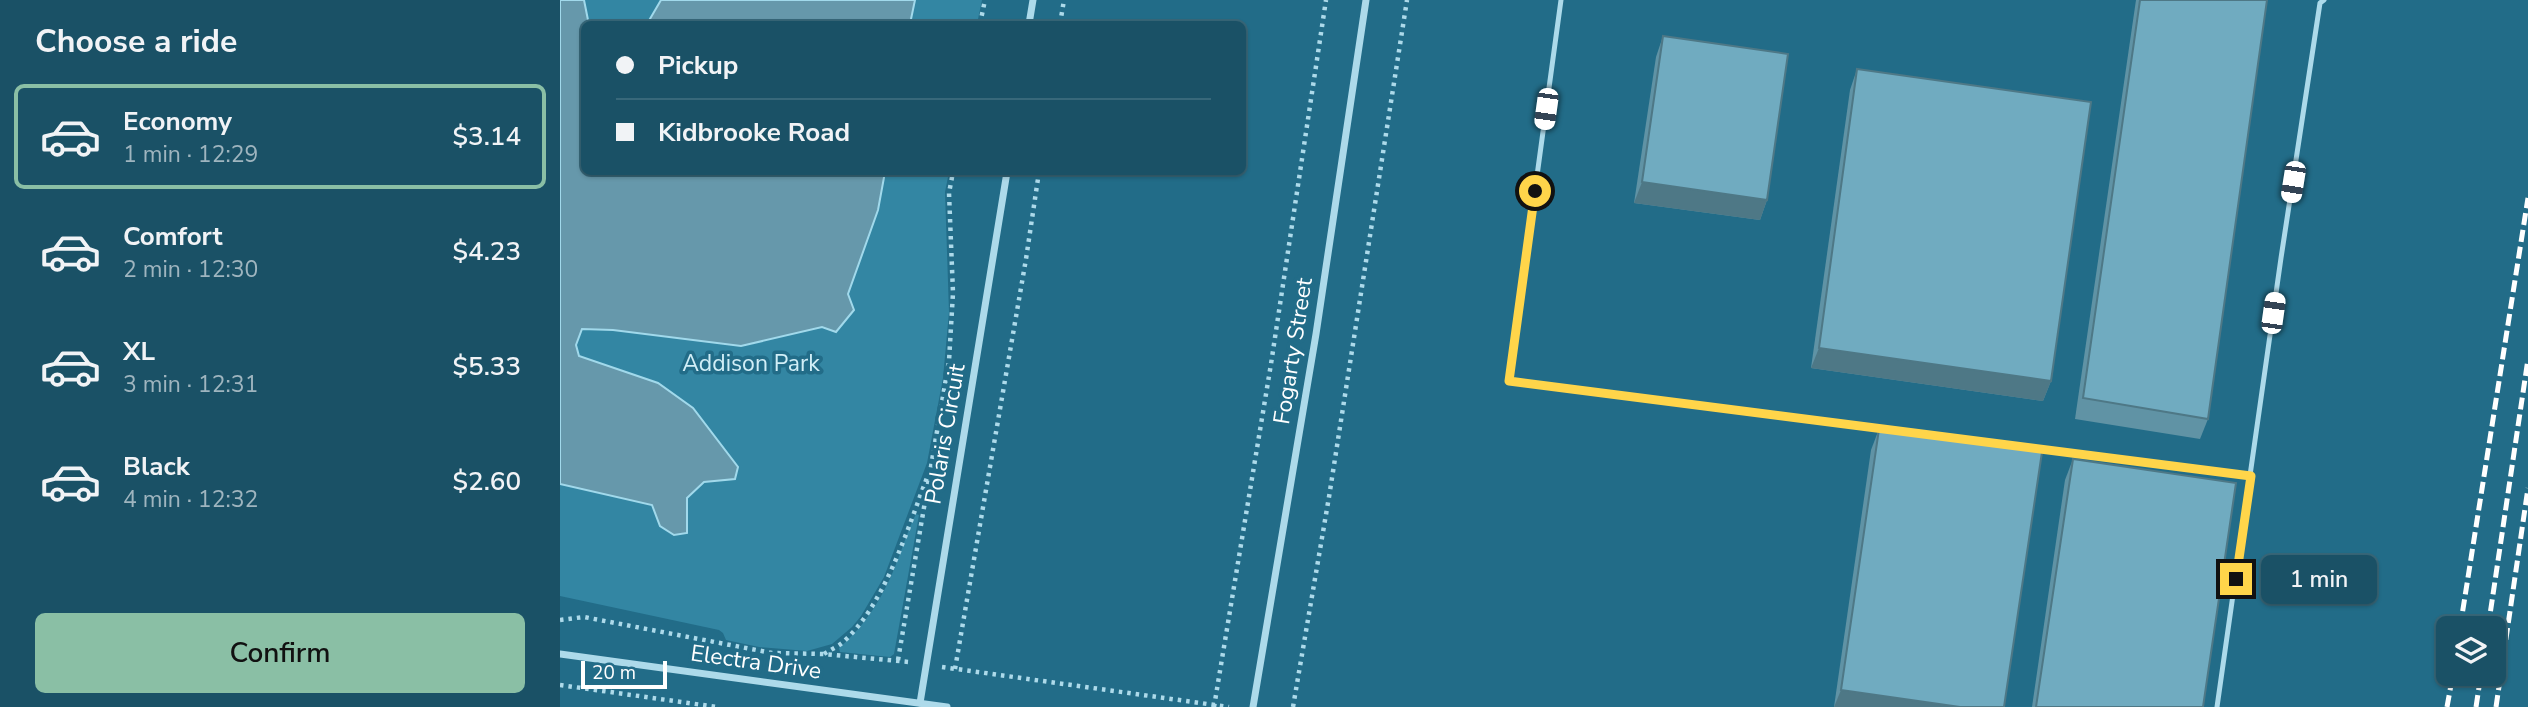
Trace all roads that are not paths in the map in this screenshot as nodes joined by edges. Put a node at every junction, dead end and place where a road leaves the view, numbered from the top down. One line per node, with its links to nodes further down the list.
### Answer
1 (1033, 0): 5 (street)
2 (1366, 0): 11 (street, Fogarty Street)
3 (1561, 0): 7 (lane)
4 (2324, 0): 7 (lane)
5 (1030, 21)
6 (1006, 175): 9 (street, Polaris Circuit)
7 (2251, 476): 12 (lane)
8 (560, 654): 9 (street, Electra Drive)
9 (920, 704): 10 (street, Electra Drive)
10 (947, 707)
11 (1253, 707)
12 (2217, 707)

